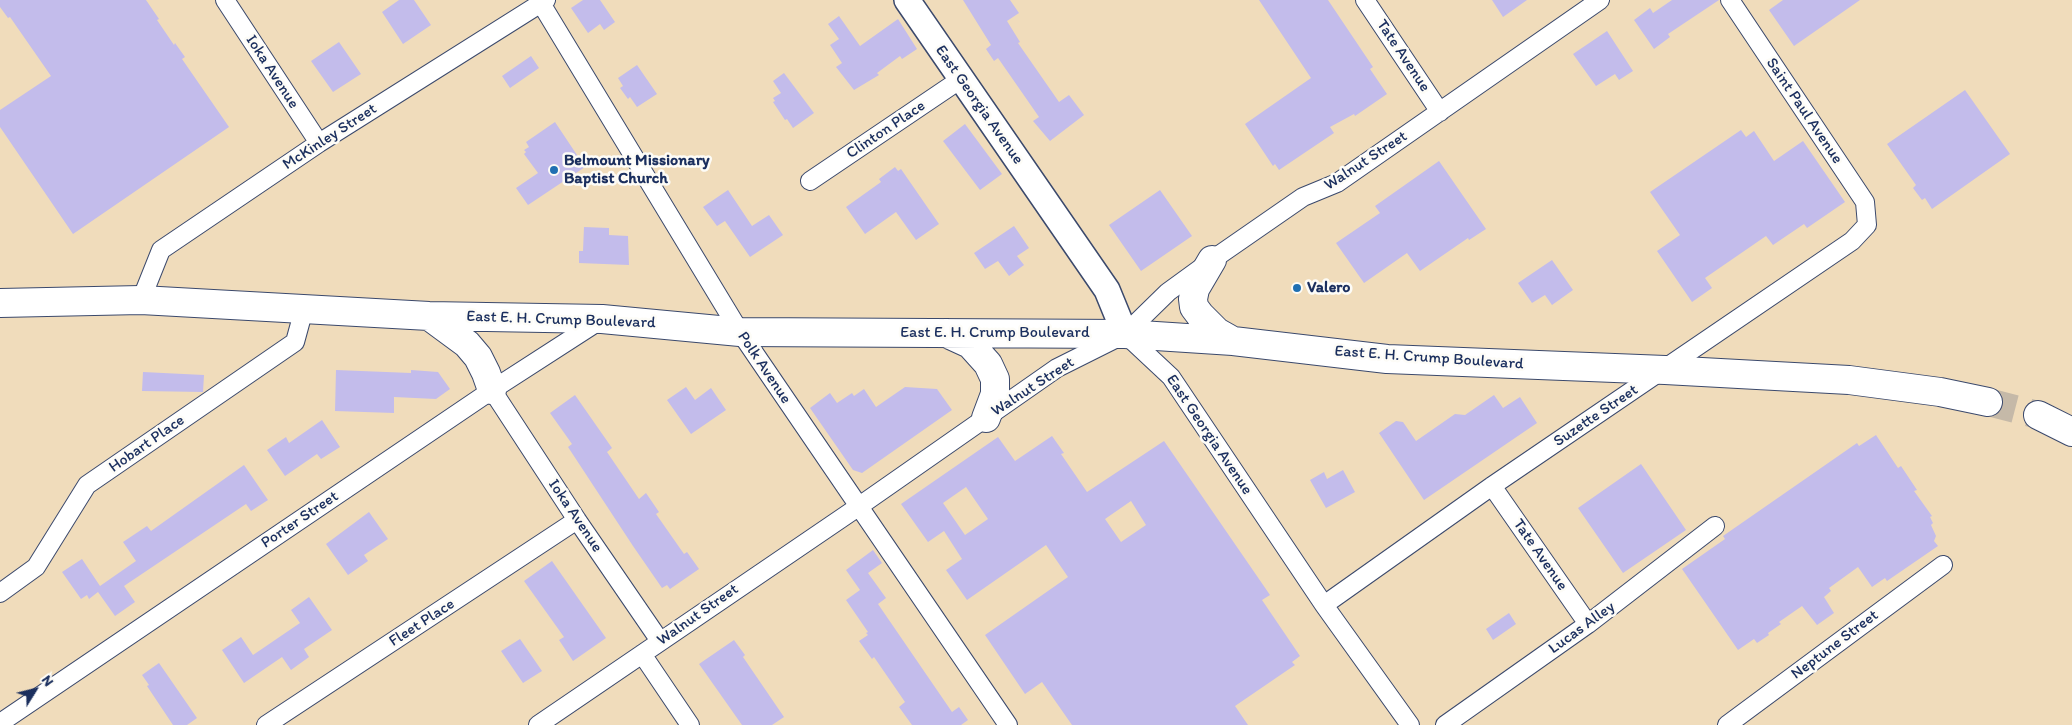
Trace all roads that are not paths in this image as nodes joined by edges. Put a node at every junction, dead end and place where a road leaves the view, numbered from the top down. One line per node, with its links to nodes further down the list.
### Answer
1 (225, 0): 9 (street, Ioka Avenue)
2 (907, 0): 7 (street, East Georgia Avenue)
3 (1366, 0): 8 (street, Tate Avenue)
4 (1600, 0): 8 (street, Walnut Street)
5 (1730, 0): 11 (street, Saint Paul Avenue)
6 (542, 1): 9 (street, McKinley Street); 18 (street, Polk Avenue)
7 (962, 79): 10 (street, Clinton Place); 20 (street, East Georgia Avenue)
8 (1440, 112): 12 (street, Walnut Street)
9 (319, 143): 13 (street, McKinley Street)
10 (810, 181)
11 (1867, 225): 22 (street, Suzette Street)
12 (1212, 260): 20 (street, Walnut Street); 21 (main road)
13 (141, 300): 14 (main road, East E. H. Crump Boulevard); 15 (main road, East E. H. Crump Boulevard)
14 (0, 303)
15 (304, 309): 16 (main road, East E. H. Crump Boulevard); 33 (street, Hobart Place)
16 (429, 316): 17 (main road, East E. H. Crump Boulevard); 23 (main road)
17 (602, 319): 18 (main road, East E. H. Crump Boulevard); 23 (street, Porter Street)
18 (740, 332): 19 (main road, East E. H. Crump Boulevard); 29 (street, Polk Avenue)
19 (945, 333): 20 (main road, East E. H. Crump Boulevard); 26 (main road)
20 (1124, 334): 21 (main road, East E. H. Crump Boulevard); 26 (street, Walnut Street); 34 (street, East Georgia Avenue)
21 (1233, 341): 22 (main road, East E. H. Crump Boulevard)
22 (1665, 370): 24 (main road, East E. H. Crump Boulevard); 28 (street, Suzette Street)
23 (492, 390): 30 (street, Ioka Avenue); 38 (street, Porter Street)
24 (1988, 402)
25 (2038, 415): 27 (main road)
26 (986, 418): 29 (street, Walnut Street)
27 (2072, 432)
28 (1492, 486): 34 (street, Suzette Street); 35 (street, Tate Avenue)
29 (858, 507): 36 (street, Walnut Street); 42 (street, Polk Avenue)
30 (577, 520): 36 (street, Ioka Avenue); 39 (street, Fleet Place)
31 (1715, 526): 35 (street, Lucas Alley)
32 (1943, 565): 45 (street, Neptune Street)
33 (0, 593)
34 (1324, 605): 43 (street, East Georgia Avenue)
35 (1588, 624): 44 (street, Lucas Alley)
36 (660, 641): 37 (street, Walnut Street)
37 (642, 654): 40 (street, Walnut Street); 41 (street)
38 (0, 723)
39 (266, 725)
40 (538, 725)
41 (690, 725)
42 (1008, 725)
43 (1410, 725)
44 (1445, 725)
45 (1727, 725)

